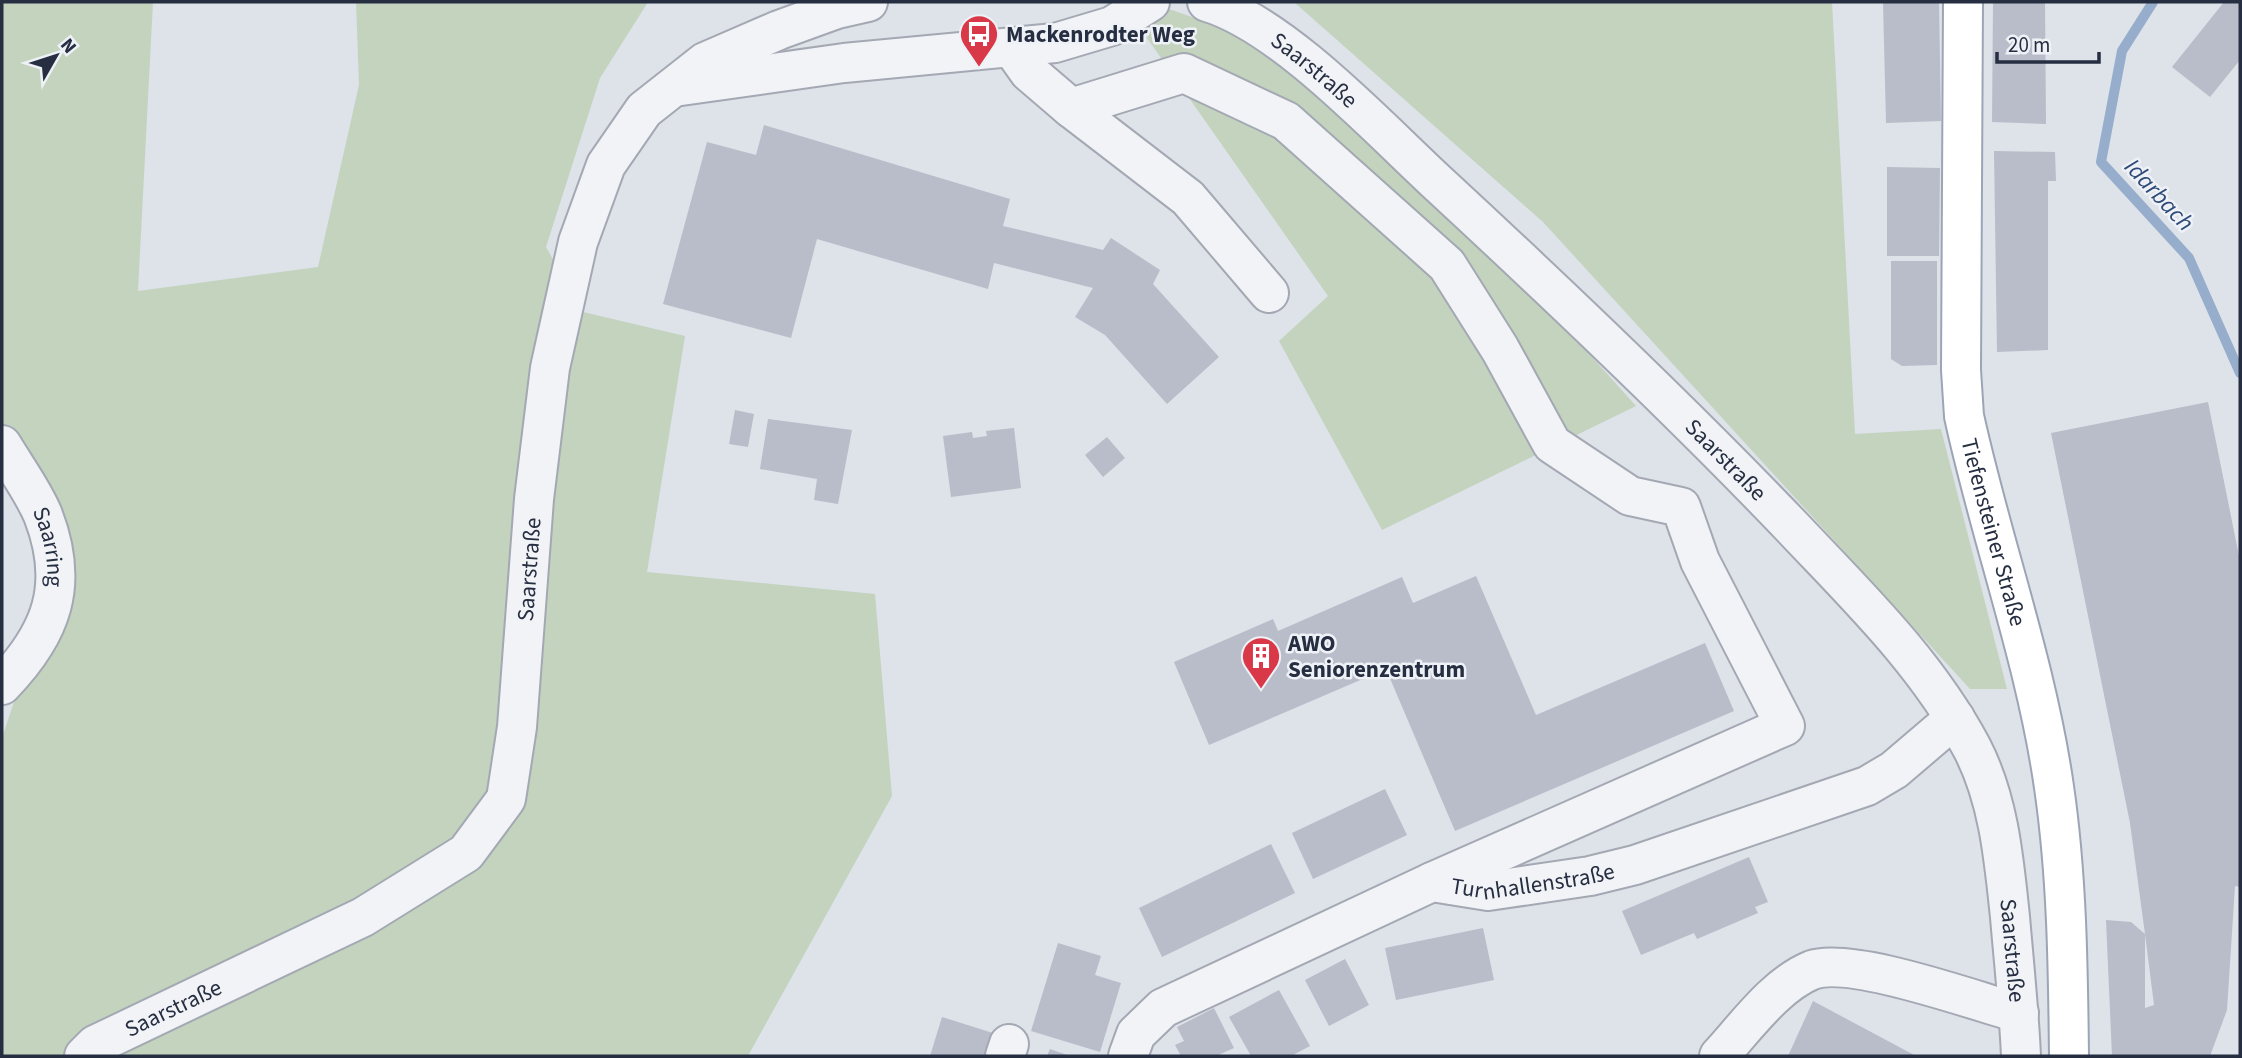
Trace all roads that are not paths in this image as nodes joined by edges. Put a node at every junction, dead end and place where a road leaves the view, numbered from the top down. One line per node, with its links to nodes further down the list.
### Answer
1 (869, 2): 6 (street, Saarstraße)
2 (1150, 2): 5 (street)
3 (1207, 2): 11 (street, Saarstraße)
4 (1963, 2): 18 (main road, Tiefensteiner Straße)
5 (1012, 48): 6 (street); 7 (street)
6 (668, 88): 14 (street, Saarstraße)
7 (1072, 108): 8 (street); 12 (street)
8 (1269, 293)
9 (2, 445): 10 (street, Saarring)
10 (2, 685)
11 (1955, 718): 12 (street, Turnhallenstraße); 13 (street, Saarstraße)
12 (1432, 882): 15 (street, Turnhallenstraße)
13 (2019, 1013): 16 (street); 17 (street, Saarstraße)
14 (84, 1056)
15 (1128, 1056)
16 (1718, 1056)
17 (2021, 1056)
18 (2069, 1056)

